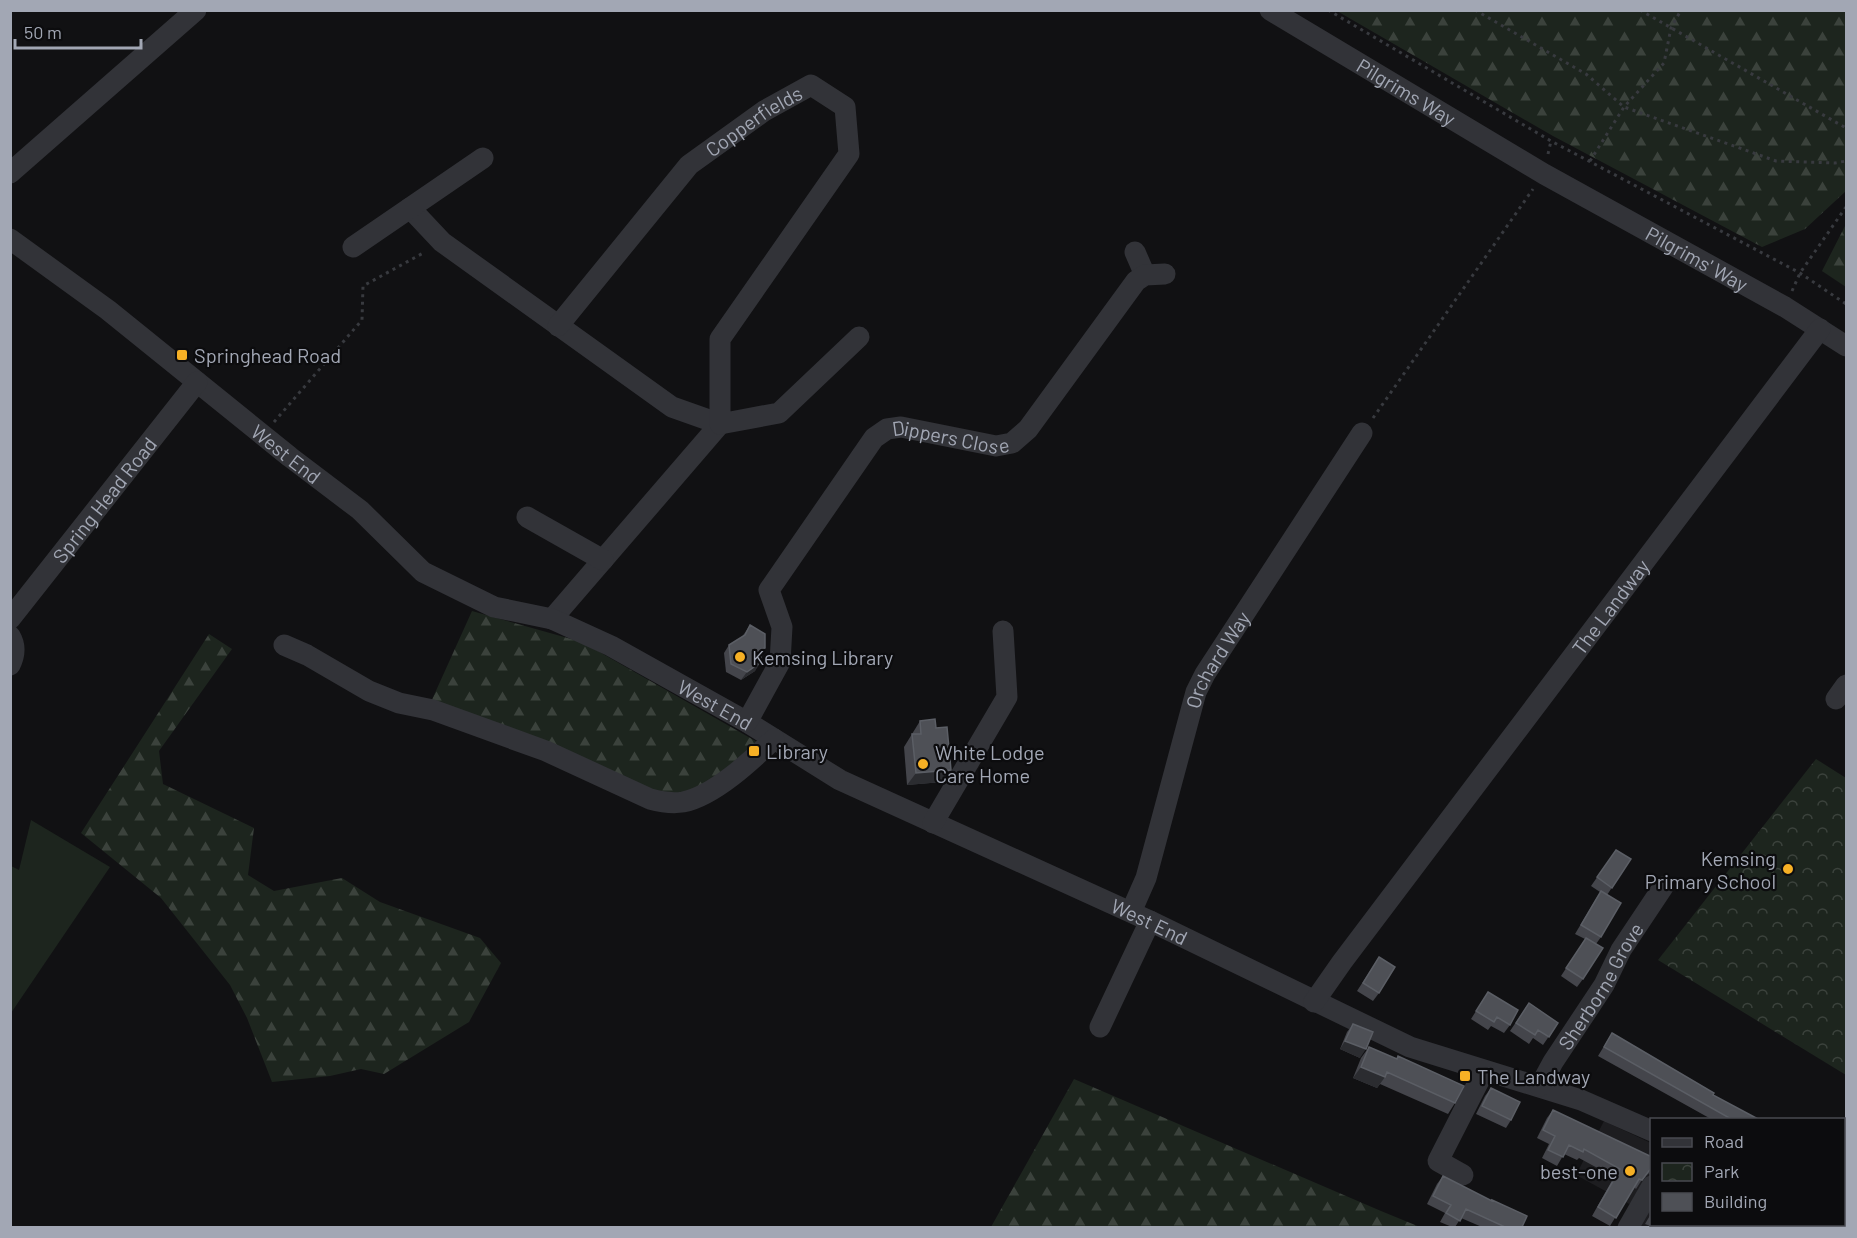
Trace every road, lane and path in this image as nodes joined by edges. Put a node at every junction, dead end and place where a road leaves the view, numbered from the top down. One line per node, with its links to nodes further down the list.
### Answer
1 (196, 10): 13 (street)
2 (1270, 10): 14 (street, Pilgrims Way)
3 (1328, 10): 11 (path)
4 (1475, 10): 8 (path)
5 (1640, 10): 7 (path)
6 (1681, 10): 7 (path)
7 (1671, 28): 8 (path); 9 (path)
8 (1624, 107): 11 (path); 12 (path)
9 (1846, 128)
10 (483, 158): 16 (street)
11 (1590, 161): 21 (path)
12 (1846, 161)
13 (10, 173)
14 (1544, 174): 23 (street, Pilgrims' Way); 30 (path)
15 (1846, 207): 21 (path)
16 (410, 208): 18 (street); 19 (street)
17 (10, 239): 28 (street, West End)
18 (442, 242): 24 (street); 31 (path)
19 (353, 247)
20 (1135, 252): 40 (street, Dippers Close)
21 (1800, 273): 22 (path); 23 (path)
22 (1846, 303)
23 (1785, 307): 25 (street, Pilgrims' Way)
24 (558, 326): 29 (street); 29 (street, Copperfields)
25 (1820, 329): 27 (street, Pilgrims' Way); 46 (street, The Landway)
26 (859, 337): 29 (street)
27 (1846, 346)
28 (197, 382): 31 (street, West End); 34 (street, Spring Head Road)
29 (720, 424): 33 (street)
30 (1362, 433): 44 (street, Orchard Way)
31 (262, 435): 35 (street, West End)
32 (526, 517): 33 (street)
33 (603, 560): 35 (street)
34 (10, 619)
35 (552, 619): 40 (street, West End)
36 (1003, 631): 42 (street)
37 (10, 636): 39 (street)
38 (284, 645): 41 (street)
39 (10, 665)
40 (747, 722): 41 (street, West End)
41 (774, 739): 42 (street, West End)
42 (933, 823): 44 (street, West End)
43 (1663, 887): 49 (street, Sherborne Grove)
44 (1131, 912): 45 (street, West End)
45 (1150, 921): 46 (street, West End); 47 (street)
46 (1314, 1002): 48 (street, West End)
47 (1100, 1027)
48 (1484, 1071): 49 (street, West End); 51 (street)
49 (1540, 1086): 50 (street, West End)
50 (1650, 1130)
51 (1463, 1175)
52 (1650, 1190): 53 (street)
53 (1629, 1227)

